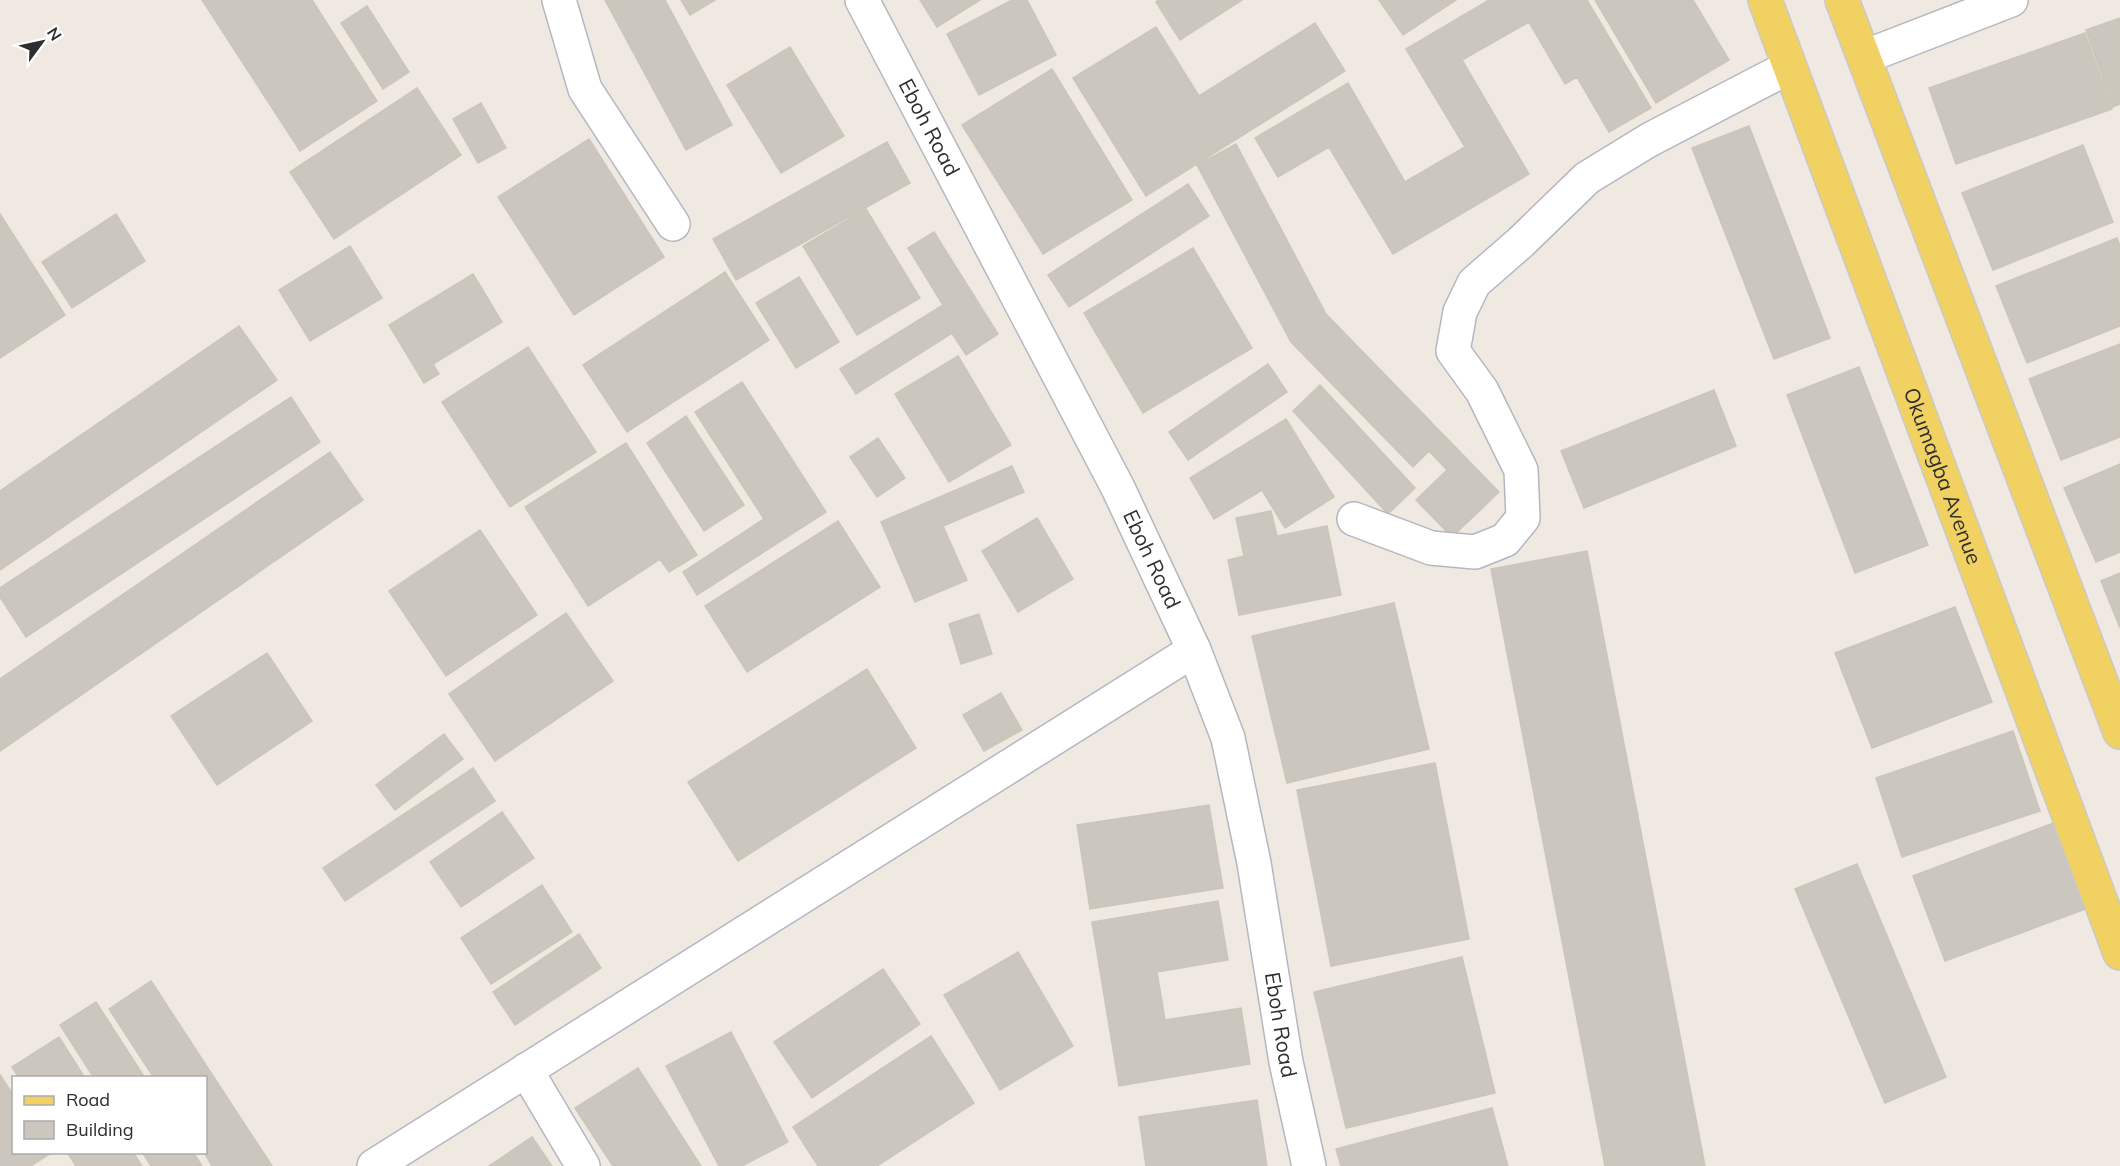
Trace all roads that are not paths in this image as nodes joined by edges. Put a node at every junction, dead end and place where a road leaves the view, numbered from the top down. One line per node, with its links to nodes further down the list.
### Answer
1 (559, 0): 8 (street)
2 (862, 0): 10 (street, Eboh Road)
3 (1765, 0): 7 (main road, Okumagba Avenue)
4 (1842, 0): 6 (main road)
5 (2011, 0): 6 (street)
6 (1864, 57): 11 (main road)
7 (1789, 68): 9 (street); 12 (main road, Okumagba Avenue)
8 (673, 224)
9 (1354, 519)
10 (1194, 650): 13 (street); 16 (street, Eboh Road)
11 (2120, 732)
12 (2120, 953)
13 (526, 1070): 14 (street); 15 (street)
14 (374, 1166)
15 (583, 1166)
16 (1309, 1166)

